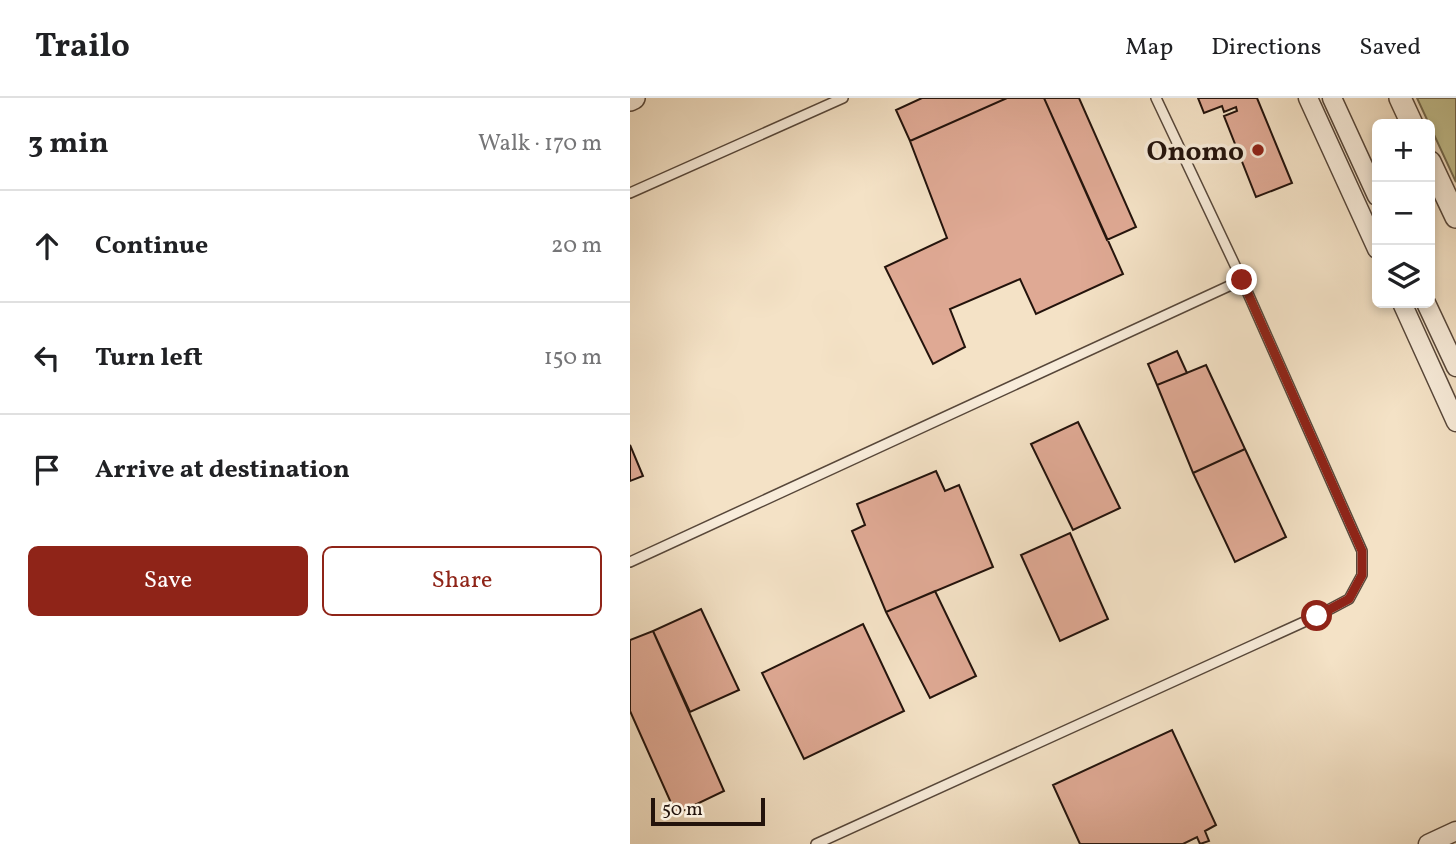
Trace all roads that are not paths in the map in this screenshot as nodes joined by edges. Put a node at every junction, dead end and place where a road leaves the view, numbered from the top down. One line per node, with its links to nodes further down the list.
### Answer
1 (843, 98): 10 (lane)
2 (1156, 98): 13 (lane)
3 (1308, 98): 12 (street)
4 (1332, 98): 8 (street)
5 (1399, 98): 6 (street)
6 (1410, 119)
7 (1435, 169): 9 (street)
8 (1372, 185)
9 (1450, 190): 11 (street)
10 (630, 192)
11 (1456, 218)
12 (1375, 245)
13 (1242, 280): 18 (lane); 20 (lane)
14 (1404, 308): 17 (street)
15 (1428, 308): 16 (street)
16 (1456, 367)
17 (1456, 422)
18 (630, 562)
19 (1456, 831): 21 (street)
20 (816, 844)
21 (1428, 844)

